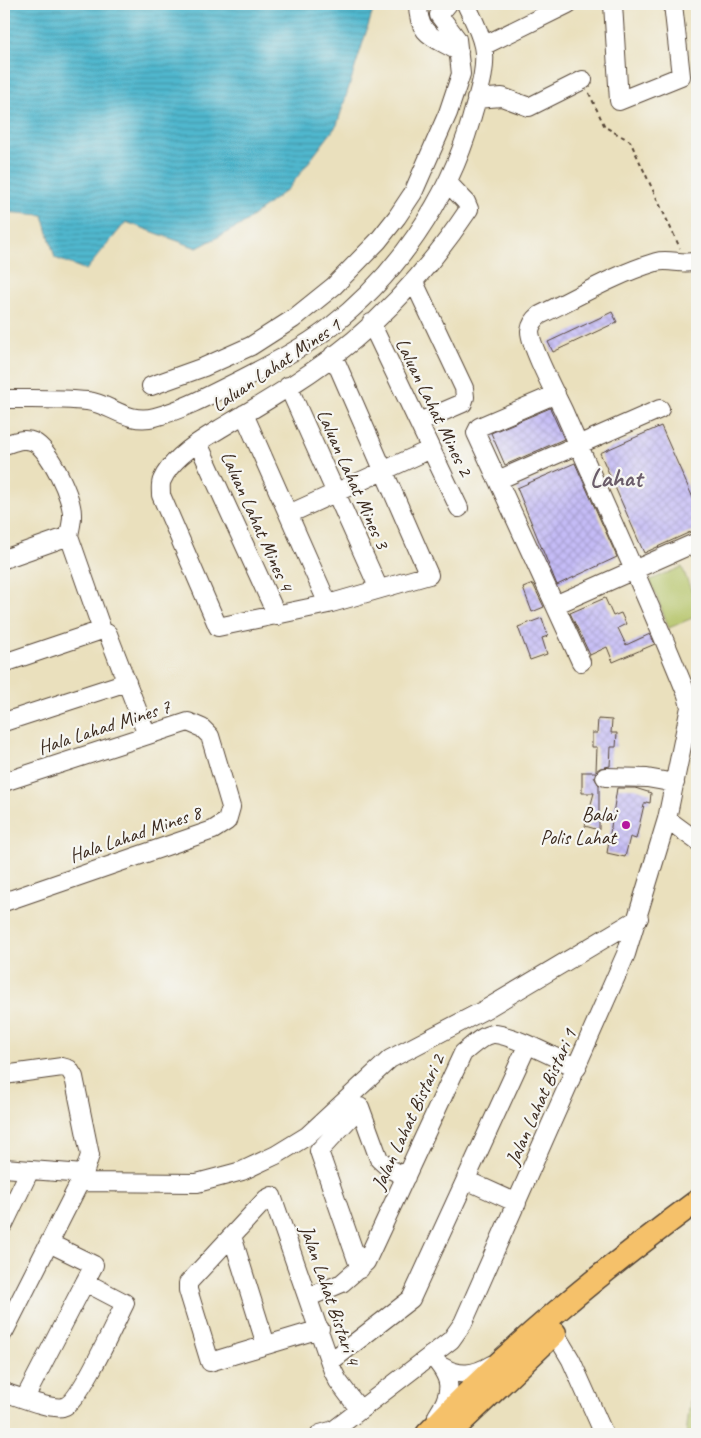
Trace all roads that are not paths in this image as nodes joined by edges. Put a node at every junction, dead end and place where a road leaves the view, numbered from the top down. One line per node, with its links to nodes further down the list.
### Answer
1 (418, 4): 8 (street)
2 (448, 4): 8 (street)
3 (466, 4): 7 (street)
4 (568, 4): 7 (street)
5 (613, 4): 6 (street)
6 (673, 4)
7 (483, 46): 10 (street)
8 (459, 52): 16 (street)
9 (583, 80): 10 (street)
10 (476, 99): 11 (street)
11 (448, 183): 13 (street, Laluan Lahat Mines 1); 19 (street)
12 (692, 263): 18 (street, Jalan Lahat Bistari 1)
13 (414, 282): 14 (street, Laluan Lahat Mines 1); 22 (street)
14 (371, 324): 15 (street, Laluan Lahat Mines 1); 22 (street, Laluan Lahat Mines 2)
15 (333, 355): 17 (street, Laluan Lahat Mines 1); 27 (street)
16 (151, 386)
17 (288, 386): 21 (street, Laluan Lahat Mines 1); 29 (street, Laluan Lahat Mines 3)
18 (556, 394): 25 (street, Jalan Lahat Bistari 1); 28 (street)
19 (4, 399)
20 (660, 409): 25 (street)
21 (244, 414): 23 (street, Laluan Lahat Mines 1); 31 (street)
22 (419, 422): 26 (street, Laluan Lahat Mines 2)
23 (198, 443): 39 (street, Laluan Lahat Mines 4); 39 (street, Laluan Lahat Mines 1)
24 (4, 445): 32 (street)
25 (579, 446): 28 (street); 35 (street, Jalan Lahat Bistari 1)
26 (431, 449): 27 (street); 30 (street, Laluan Lahat Mines 2)
27 (384, 469): 29 (street); 36 (street)
28 (498, 480): 38 (street)
29 (337, 492): 31 (street); 36 (street, Laluan Lahat Mines 3)
30 (459, 508)
31 (289, 514): 37 (street)
32 (70, 536): 34 (street); 40 (street)
33 (697, 542): 35 (street)
34 (4, 560)
35 (635, 569): 38 (street); 44 (street, Jalan Lahat Bistari 1)
36 (379, 589): 37 (street)
37 (328, 604): 39 (street)
38 (555, 605): 41 (street)
39 (277, 616)
40 (102, 630): 42 (street); 43 (street)
41 (580, 662)
42 (4, 663)
43 (127, 682): 45 (street); 47 (street)
44 (694, 701): 50 (street, Jalan Lahat Bistari 1)
45 (4, 722)
46 (188, 722): 47 (street, Hala Lahad Mines 7); 53 (street, Hala Lahad Mines 8)
47 (146, 736): 49 (street, Hala Lahad Mines 7)
48 (605, 777): 50 (street)
49 (4, 782)
50 (675, 783): 51 (street, Jalan Lahat Bistari 1)
51 (667, 819): 52 (street); 54 (street, Jalan Lahat Bistari 1)
52 (697, 841)
53 (4, 902)
54 (639, 918): 56 (street, Jalan Lahat Bistari 1); 61 (street)
55 (527, 1046): 56 (street, Jalan Lahat Bistari 2); 60 (street, Jalan Lahat Bistari 2); 62 (street)
56 (577, 1068): 64 (street, Jalan Lahat Bistari 1)
57 (4, 1075): 61 (street)
58 (4, 1168): 59 (street)
59 (30, 1170): 61 (street); 66 (street)
60 (406, 1177): 69 (street, Jalan Lahat Bistari 2); 69 (street)
61 (82, 1178): 68 (street)
62 (466, 1180): 64 (street); 78 (street)
63 (697, 1200): 76 (main road)
64 (518, 1203): 77 (street, Jalan Lahat Bistari 1)
65 (697, 1220): 74 (main road)
66 (4, 1224)
67 (232, 1236): 71 (street, Jalan Lahat Bistari 4); 75 (street); 75 (street)
68 (49, 1243): 70 (street); 73 (street)
69 (360, 1269): 71 (street, Jalan Lahat Bistari 2)
70 (85, 1282): 80 (street); 80 (street)
71 (309, 1297): 72 (street, Jalan Lahat Bistari 4)
72 (320, 1329): 75 (street); 78 (street, Jalan Lahat Bistari 4)
73 (4, 1332)
74 (555, 1333): 85 (main road); 86 (street)
75 (266, 1346)
76 (508, 1354): 77 (street); 84 (main road)
77 (437, 1361): 81 (street, Jalan Lahat Bistari 1); 83 (street)
78 (330, 1362): 81 (street, Jalan Lahat Bistari 4)
79 (4, 1392): 80 (street)
80 (26, 1398)
81 (359, 1409): 82 (street, Jalan Lahat Bistari 1)
82 (317, 1434)
83 (423, 1434)
84 (427, 1434)
85 (449, 1434)
86 (604, 1434)

